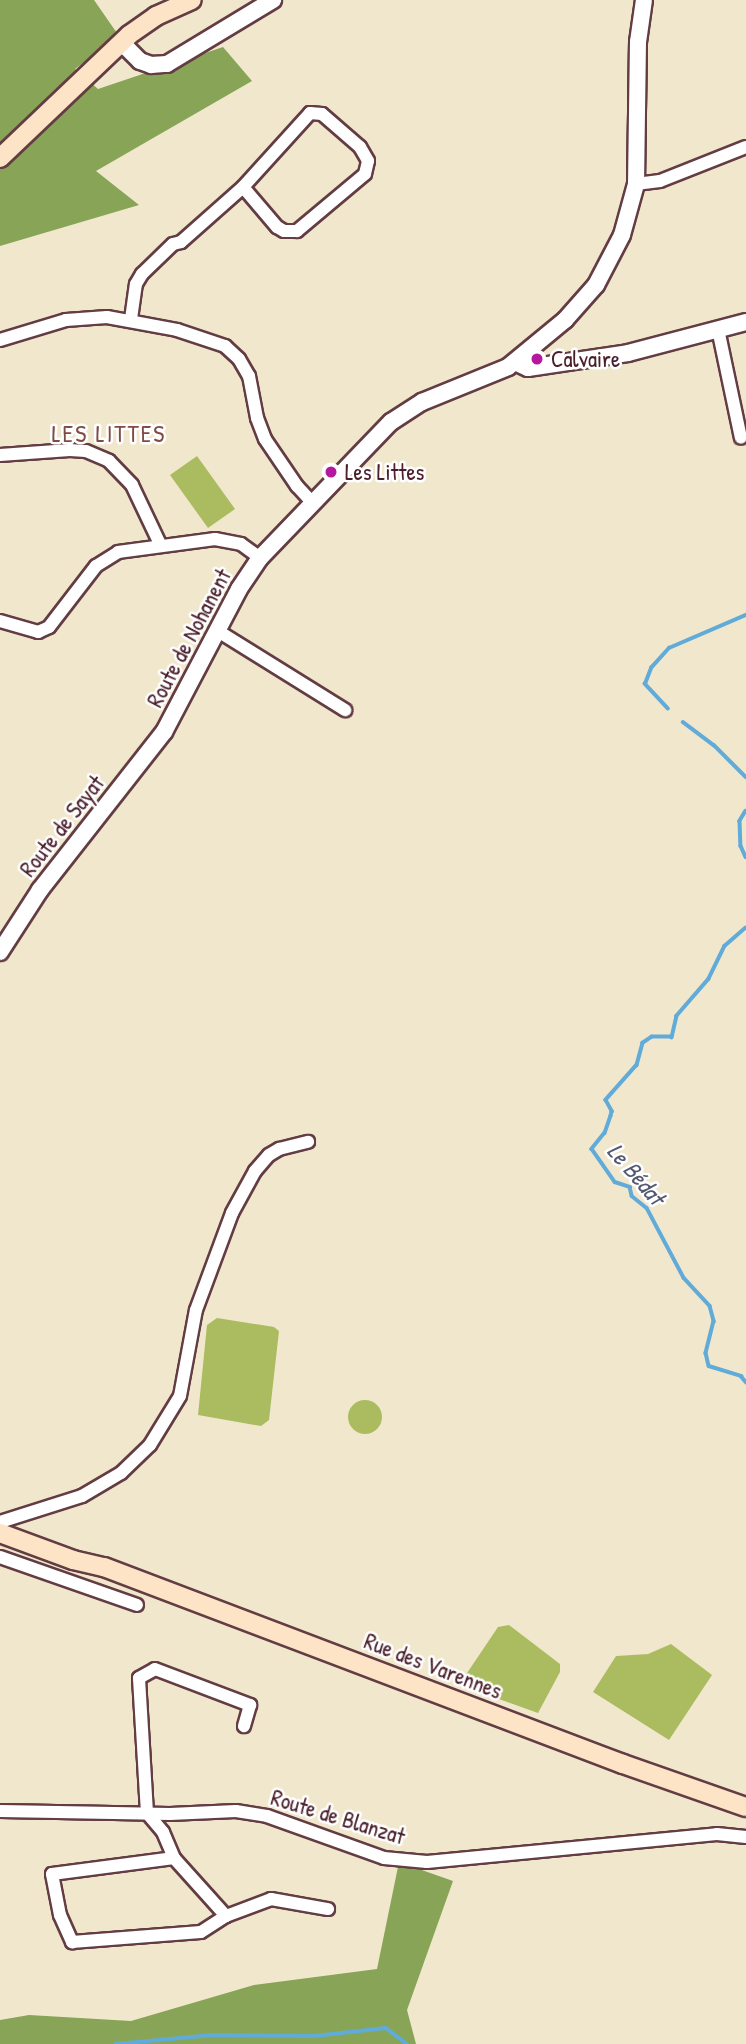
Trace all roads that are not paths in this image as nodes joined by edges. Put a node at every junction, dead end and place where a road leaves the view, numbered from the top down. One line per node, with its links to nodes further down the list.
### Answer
1 (192, 0): 4 (main road)
2 (273, 0): 4 (street)
3 (644, 0): 7 (street, Route de Nohanent)
4 (121, 42): 6 (main road)
5 (746, 147): 7 (street)
6 (0, 158)
7 (636, 184): 13 (street, Route de Nohanent)
8 (243, 187): 8 (street); 9 (street)
9 (131, 319): 12 (street); 16 (street)
10 (746, 322): 11 (street)
11 (718, 329): 13 (street); 14 (street)
12 (0, 340)
13 (515, 362): 16 (street, Route de Nohanent)
14 (741, 438)
15 (0, 455): 17 (street)
16 (313, 503): 18 (street, Route de Nohanent)
17 (160, 544): 18 (street); 19 (street)
18 (260, 558): 20 (street, Route de Nohanent)
19 (0, 621)
20 (218, 631): 21 (street); 22 (street, Route de Nohanent)
21 (345, 710)
22 (138, 765): 23 (street, Route de Sayat)
23 (0, 952)
24 (308, 1142): 25 (street)
25 (0, 1521): 28 (main road, Rue des Varennes)
26 (0, 1533): 28 (main road, Rue des Varennes)
27 (0, 1557): 29 (street)
28 (104, 1567): 31 (main road, Rue des Varennes)
29 (136, 1605)
30 (244, 1726): 33 (street)
31 (746, 1807)
32 (0, 1811): 33 (street, Route de Blanzat)
33 (147, 1813): 34 (street, Route de Blanzat); 35 (street)
34 (746, 1837)
35 (174, 1858): 37 (street); 37 (street)
36 (328, 1909): 37 (street)
37 (226, 1916)

